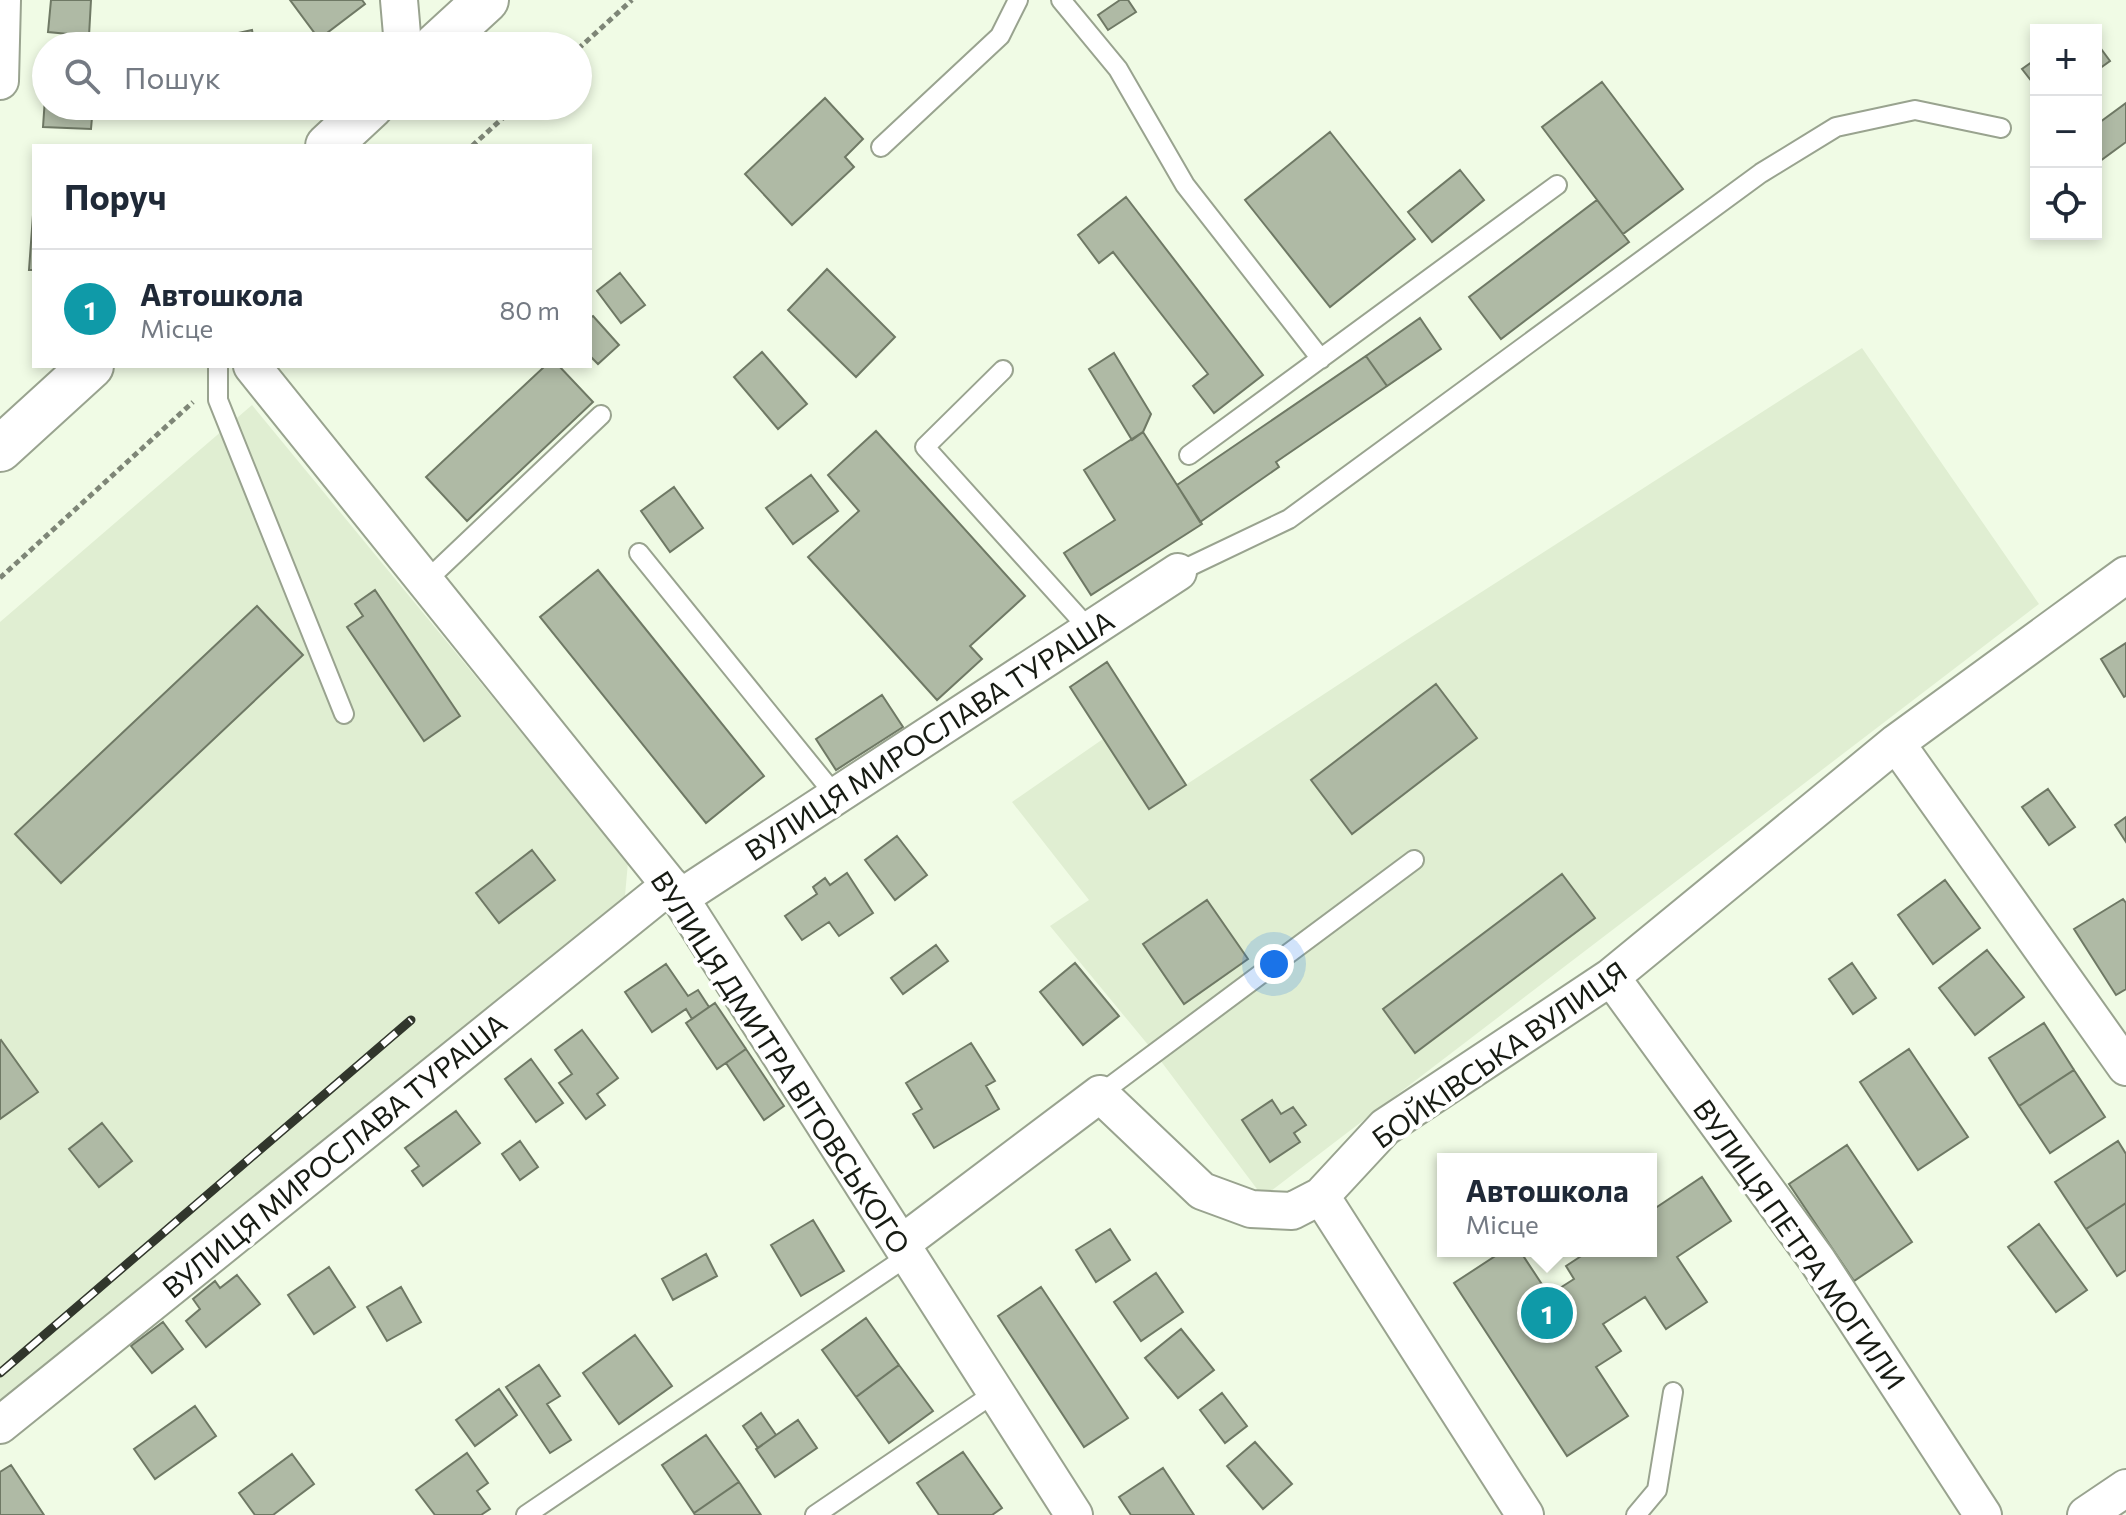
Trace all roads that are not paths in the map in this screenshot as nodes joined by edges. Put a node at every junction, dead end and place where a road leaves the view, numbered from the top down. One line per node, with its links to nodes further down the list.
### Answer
1 (2, 0): 8 (street)
2 (399, 0): 6 (street)
3 (486, 0): 7 (main road)
4 (1018, 0): 12 (lane)
5 (1061, 0): 14 (lane)
6 (402, 32)
7 (451, 32)
8 (0, 81)
9 (356, 120): 11 (main road)
10 (2001, 128): 23 (lane)
11 (330, 144)
12 (881, 147)
13 (1557, 185): 14 (lane)
14 (1321, 359): 21 (lane)
15 (89, 368): 20 (main road)
16 (254, 368): 25 (street, ВУЛИЦЯ ДМИТРА ВІТОВСЬКОГО)
17 (1003, 370): 26 (lane)
18 (218, 372): 27 (lane)
19 (601, 415): 25 (lane)
20 (0, 449)
21 (1189, 455)
22 (639, 553): 29 (lane)
23 (1178, 572): 26 (street, ВУЛИЦЯ МИРОСЛАВА ТУРАША)
24 (2126, 575): 28 (street, БОЙКІВСЬКА ВУЛИЦЯ)
25 (425, 582): 31 (street, ВУЛИЦЯ ДМИТРА ВІТОВСЬКОГО)
26 (1089, 629): 29 (street, ВУЛИЦЯ МИРОСЛАВА ТУРАША)
27 (344, 714)
28 (1896, 743): 32 (street, БОЙКІВСЬКА ВУЛИЦЯ); 33 (street)
29 (835, 795): 31 (street, ВУЛИЦЯ МИРОСЛАВА ТУРАША)
30 (1414, 860): 34 (lane)
31 (675, 892): 36 (street, ВУЛИЦЯ ДМИТРА ВІТОВСЬКОГО); 39 (street, ВУЛИЦЯ МИРОСЛАВА ТУРАША)
32 (1611, 977): 35 (street, БОЙКІВСЬКА ВУЛИЦЯ); 46 (street, ВУЛИЦЯ ПЕТРА МОГИЛИ)
33 (2121, 1048)
34 (1100, 1094): 35 (street, БОЙКІВСЬКА ВУЛИЦЯ); 36 (street)
35 (1321, 1196): 44 (street)
36 (904, 1250): 37 (street, ВУЛИЦЯ ДМИТРА ВІТОВСЬКОГО); 41 (lane)
37 (996, 1392): 42 (lane); 43 (street, ВУЛИЦЯ ДМИТРА ВІТОВСЬКОГО)
38 (1673, 1392): 45 (lane)
39 (0, 1425)
40 (2126, 1488): 47 (street)
41 (526, 1515)
42 (815, 1515)
43 (1074, 1515)
44 (1525, 1515)
45 (1636, 1515)
46 (1983, 1515)
47 (2086, 1515)

